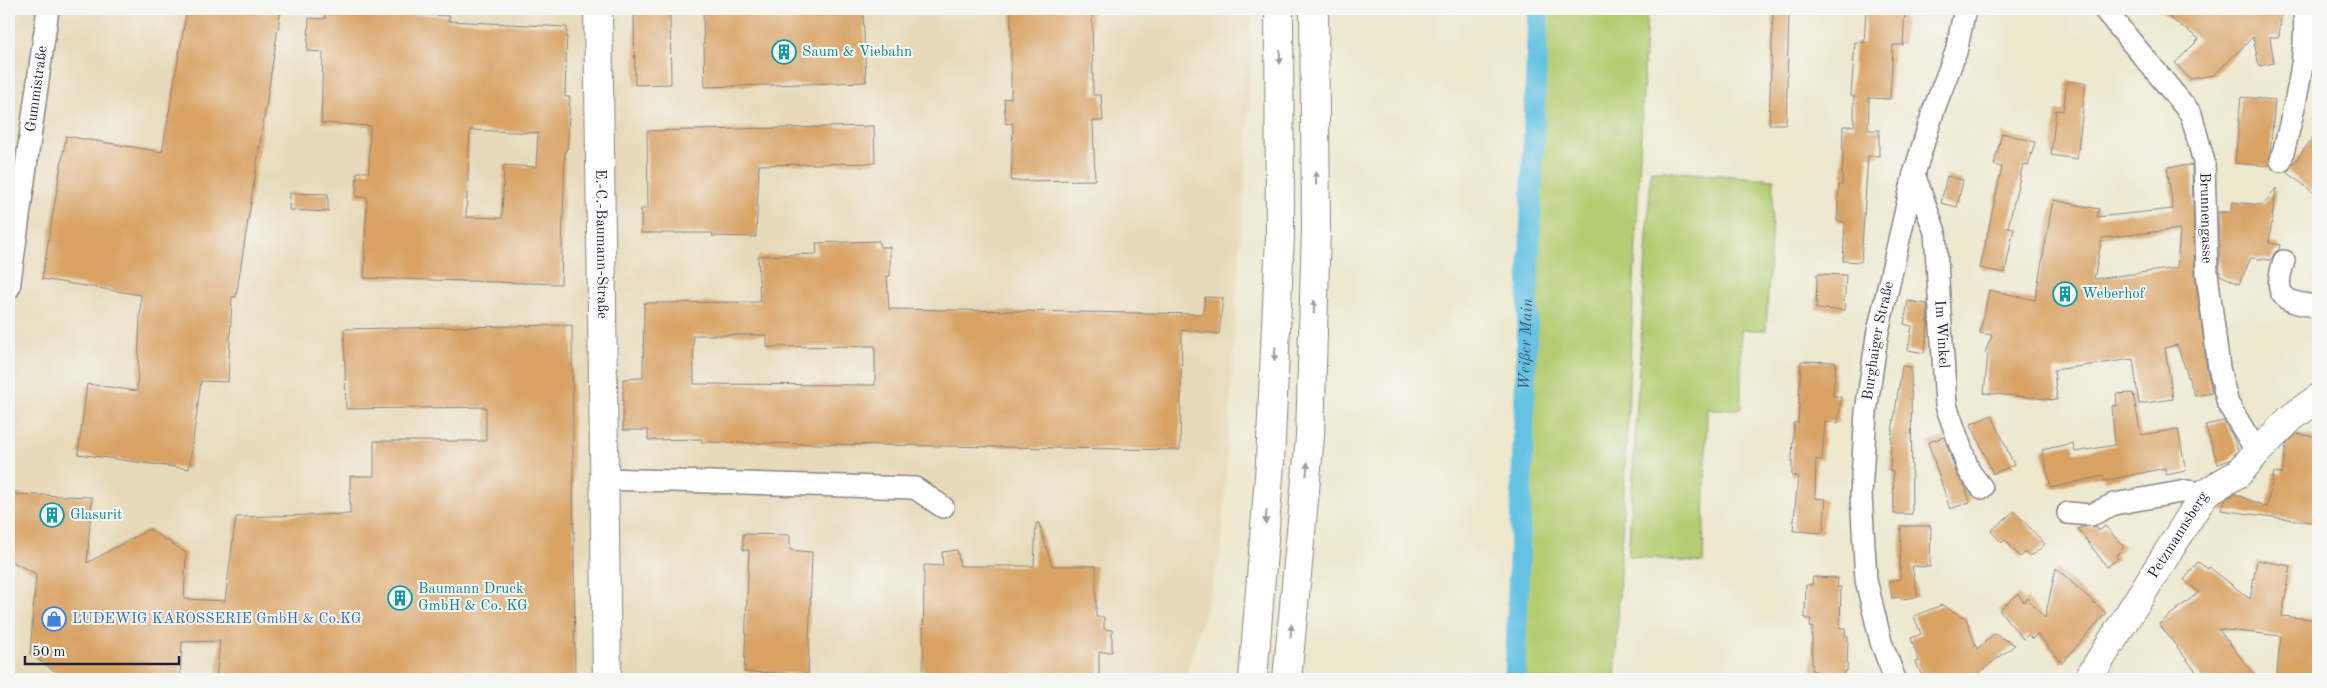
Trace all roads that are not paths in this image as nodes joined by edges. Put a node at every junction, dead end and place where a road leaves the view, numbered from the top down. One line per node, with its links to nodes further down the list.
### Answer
1 (48, 9): 11 (street, Gummistraße)
2 (598, 9): 15 (main road, E.-C.-Baumann-Straße)
3 (1280, 9): 20 (main road, one-way to 20)
4 (1314, 9): 22 (main road, one-way to 4)
5 (1965, 9): 9 (street, Burghaiger Straße)
6 (2104, 9): 14 (street, Brunnengasse)
7 (2304, 9): 8 (street)
8 (2281, 161)
9 (1914, 174): 16 (street, Im Winkel); 23 (street, Burghaiger Straße)
10 (2284, 261): 12 (street)
11 (9, 288)
12 (2318, 306)
13 (2318, 398): 14 (main road, Petzmannsberg)
14 (2256, 452): 17 (main road, Petzmannsberg)
15 (604, 479): 18 (street); 21 (main road, E.-C.-Baumann-Straße)
16 (1982, 488)
17 (2205, 492): 19 (street); 24 (main road, Petzmannsberg)
18 (943, 507)
19 (2068, 513)
20 (1253, 678)
21 (607, 679)
22 (1287, 679)
23 (1895, 679)
24 (2088, 679)

